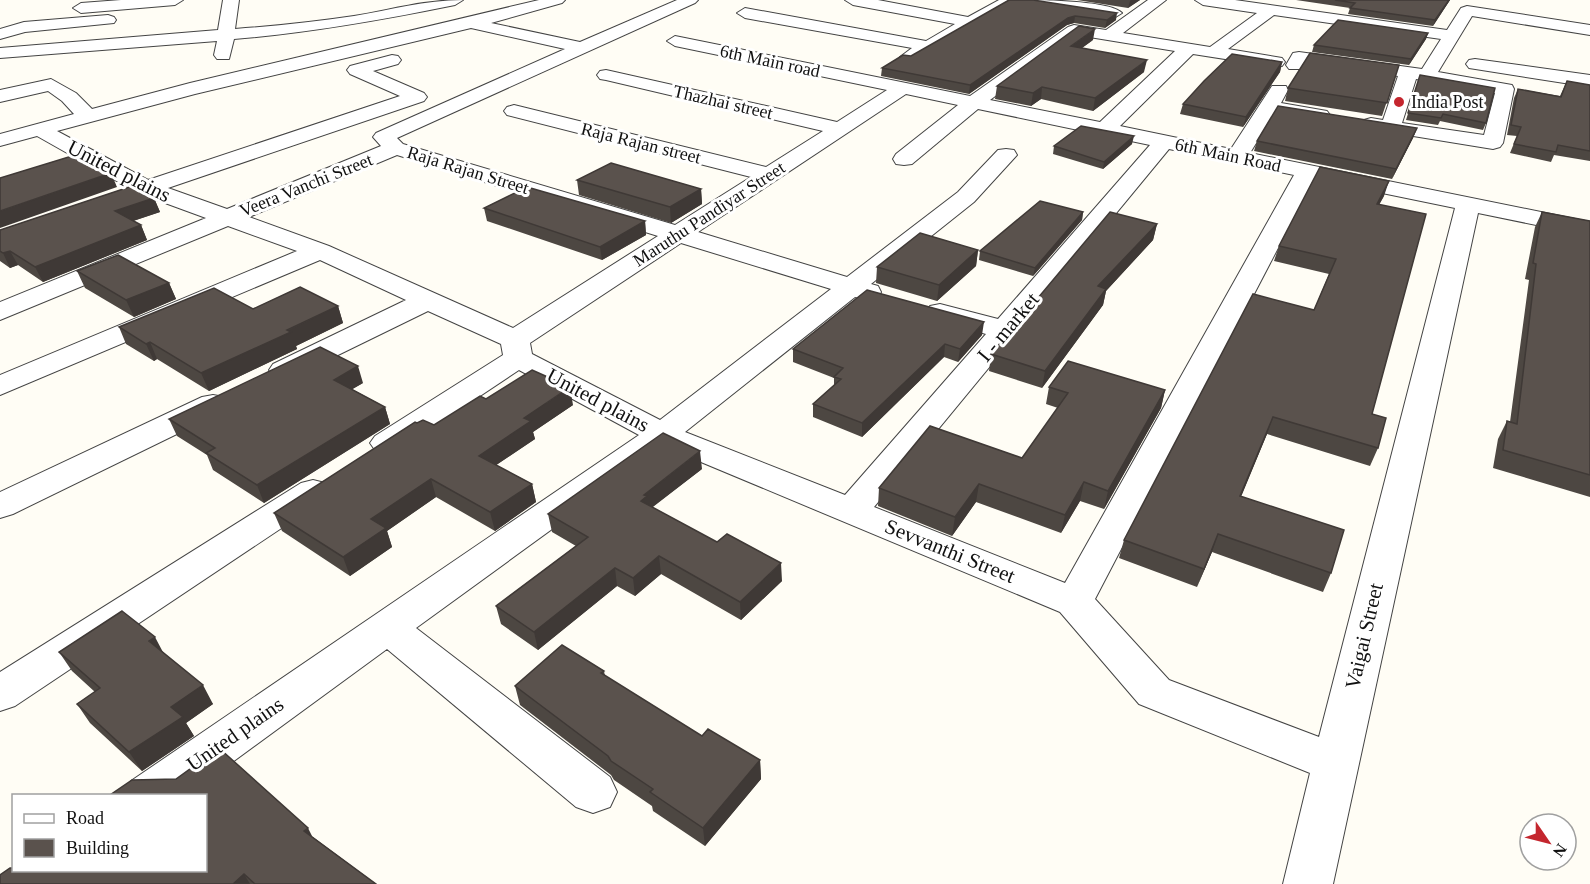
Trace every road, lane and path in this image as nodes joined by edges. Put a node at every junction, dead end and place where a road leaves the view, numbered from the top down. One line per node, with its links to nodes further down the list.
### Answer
1 (175, 0): 18 (street)
2 (455, 0): 19 (street)
3 (557, 0): 21 (street)
4 (690, 0): 32 (street)
5 (853, 0): 20 (street)
6 (1010, 0): 20 (street)
7 (1033, 0): 16 (street)
8 (1158, 0): 16 (street)
9 (1203, 0): 13 (street)
10 (332, 5): 19 (street)
11 (1346, 6): 17 (street)
12 (226, 8): 25 (street)
13 (1271, 10): 17 (street); 35 (street)
14 (745, 13): 30 (street)
15 (184, 15): 24 (street)
16 (1136, 16): 26 (street)
17 (1333, 19): 27 (street); 37 (street)
18 (0, 20)
19 (356, 20): 25 (street); 28 (street)
20 (970, 22): 30 (street)
21 (471, 23): 22 (street); 28 (street)
22 (501, 30): 32 (street); 34 (street)
23 (1590, 30): 27 (street)
24 (0, 34)
25 (226, 34): 31 (street); 42 (street)
26 (1109, 36): 33 (street); 48 (street)
27 (1452, 36): 38 (street)
28 (405, 39): 34 (street); 42 (street)
29 (675, 41): 44 (street, 6th Main road)
30 (927, 46): 44 (street)
31 (54, 48): 36 (street); 40 (street)
32 (582, 48): 60 (street, Veera Vanchi Street)
33 (1189, 48): 35 (street); 57 (street)
34 (427, 50): 39 (street)
35 (1214, 52): 37 (street)
36 (0, 53)
37 (1297, 61): 38 (street); 49 (street)
38 (1425, 68): 45 (street); 54 (street); 54 (street)
39 (356, 70): 43 (street); 68 (street)
40 (11, 75)
41 (606, 75): 55 (street, Thazhai street)
42 (249, 76): 51 (street)
43 (334, 76)
44 (866, 81): 46 (street, 6th Main Road)
45 (1590, 81)
46 (903, 88): 48 (street, 6th Main Road); 55 (street, Maruthu Pandiyar Street)
47 (0, 96): 51 (street)
48 (973, 103): 57 (street, 6th Main Road); 64 (street)
49 (1269, 107): 52 (street); 63 (street)
50 (514, 111): 67 (street, Raja Rajan street)
51 (88, 117): 56 (street)
52 (1335, 118)
53 (1357, 122): 54 (street)
54 (1391, 127)
55 (840, 129): 67 (street, Maruthu Pandiyar Street)
56 (40, 130): 58 (street); 62 (street, United plains)
57 (1104, 130): 59 (street, 6th Main Road)
58 (0, 140)
59 (1164, 142): 63 (street, 6th Main Road); 78 (street, I - market)
60 (396, 148): 71 (street, Veera Vanchi Street); 73 (street, Raja Rajan Street)
61 (1006, 155): 75 (street)
62 (88, 157): 65 (street); 68 (street, United plains)
63 (1237, 157): 66 (street, 6th Main Road)
64 (904, 159)
65 (55, 167)
66 (1307, 172): 70 (street, 6th Main Road); 84 (street)
67 (769, 175): 73 (street, Maruthu Pandiyar Street)
68 (145, 188): 69 (street); 71 (street, United plains)
69 (111, 200)
70 (1468, 205): 72 (street, 6th Main Road); 87 (street, Vaigai Street)
71 (226, 218): 74 (street, United plains); 77 (street, Veera Vanchi Street)
72 (1590, 229)
73 (678, 234): 75 (street, Raja Rajan Street); 79 (street, Maruthu Pandiyar Street)
74 (320, 251): 76 (street, United plains); 80 (street)
75 (852, 288): 78 (street, I - market); 81 (street)
76 (428, 300): 79 (street, United plains); 82 (street)
77 (0, 312)
78 (1004, 330): 83 (street, I - market)
79 (517, 349): 81 (street, United plains); 86 (street, Maruthu Pandiyar Street)
80 (0, 386)
81 (662, 434): 83 (street, Sevvanthi Street); 85 (street, United plains)
82 (0, 506)
83 (851, 511): 84 (street, Sevvanthi Street)
84 (1074, 602): 87 (street)
85 (387, 627): 88 (street); 89 (street, United plains)
86 (0, 694)
87 (1335, 763): 90 (street, Vaigai Street)
88 (593, 792)
89 (149, 794)
90 (1308, 884)

